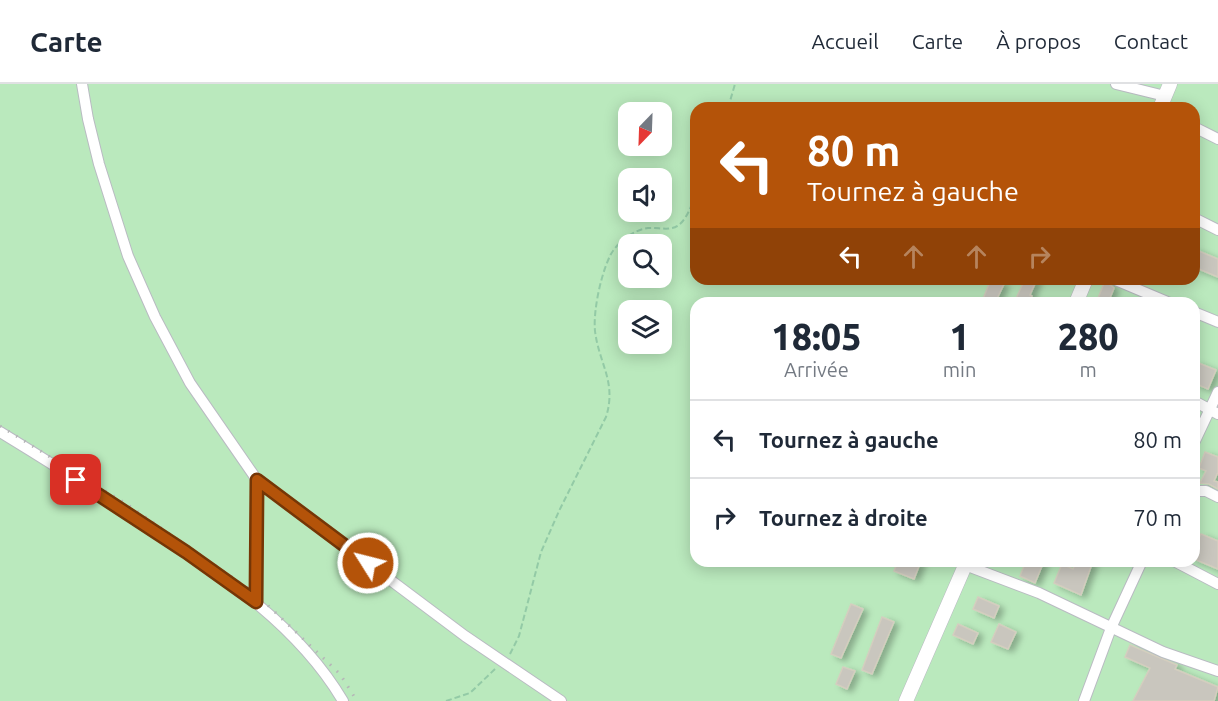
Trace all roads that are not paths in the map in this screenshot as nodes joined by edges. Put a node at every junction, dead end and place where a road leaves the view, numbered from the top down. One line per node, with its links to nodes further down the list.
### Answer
1 (82, 84): 17 (street)
2 (1116, 84): 3 (street)
3 (1165, 96)
4 (1200, 130): 5 (street)
5 (1218, 139)
6 (1200, 221): 7 (street)
7 (1218, 230)
8 (1127, 285): 9 (street)
9 (1156, 297)
10 (1200, 314): 11 (street)
11 (1218, 322)
12 (1218, 392): 14 (street)
13 (1200, 404): 14 (street)
14 (1214, 412): 16 (street)
15 (0, 432): 25 (street)
16 (1200, 434)
17 (257, 480): 25 (street); 30 (street)
18 (1200, 492): 19 (street)
19 (1218, 497)
20 (964, 567): 31 (street)
21 (976, 567): 26 (street)
22 (1139, 567): 26 (street)
23 (1185, 567): 24 (street)
24 (1218, 584)
25 (256, 602): 29 (street)
26 (1111, 628): 27 (street); 28 (street)
27 (1218, 671)
28 (1088, 700)
29 (344, 701)
30 (561, 701)
31 (906, 701)

